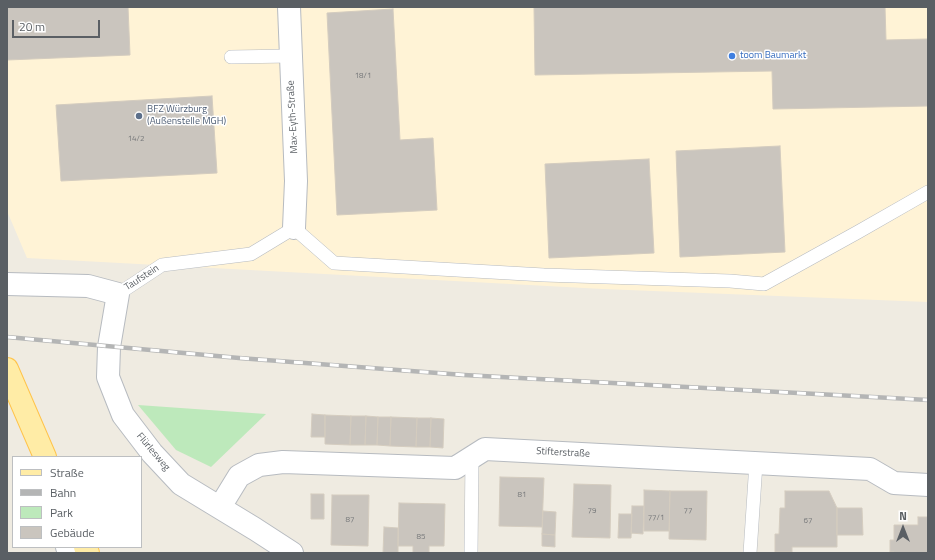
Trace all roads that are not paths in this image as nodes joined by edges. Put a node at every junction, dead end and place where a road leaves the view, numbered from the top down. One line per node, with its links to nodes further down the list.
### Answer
1 (289, 7): 2 (street, Max-Eyth-Straße)
2 (290, 56): 3 (lane); 5 (street, Max-Eyth-Straße)
3 (231, 57)
4 (928, 192): 5 (lane)
5 (294, 228): 7 (lane, Taufstein)
6 (7, 284): 7 (street, Taufstein)
7 (118, 294): 13 (street, Flürlesweg)
8 (7, 369): 9 (main road)
9 (41, 448)
10 (472, 457): 11 (street, Stifterstraße); 13 (street, Stifterstraße); 15 (lane)
11 (756, 463): 12 (street, Stifterstraße); 16 (lane)
12 (928, 485)
13 (220, 507): 14 (street, Flürlesweg)
14 (292, 553)
15 (471, 553)
16 (750, 553)

